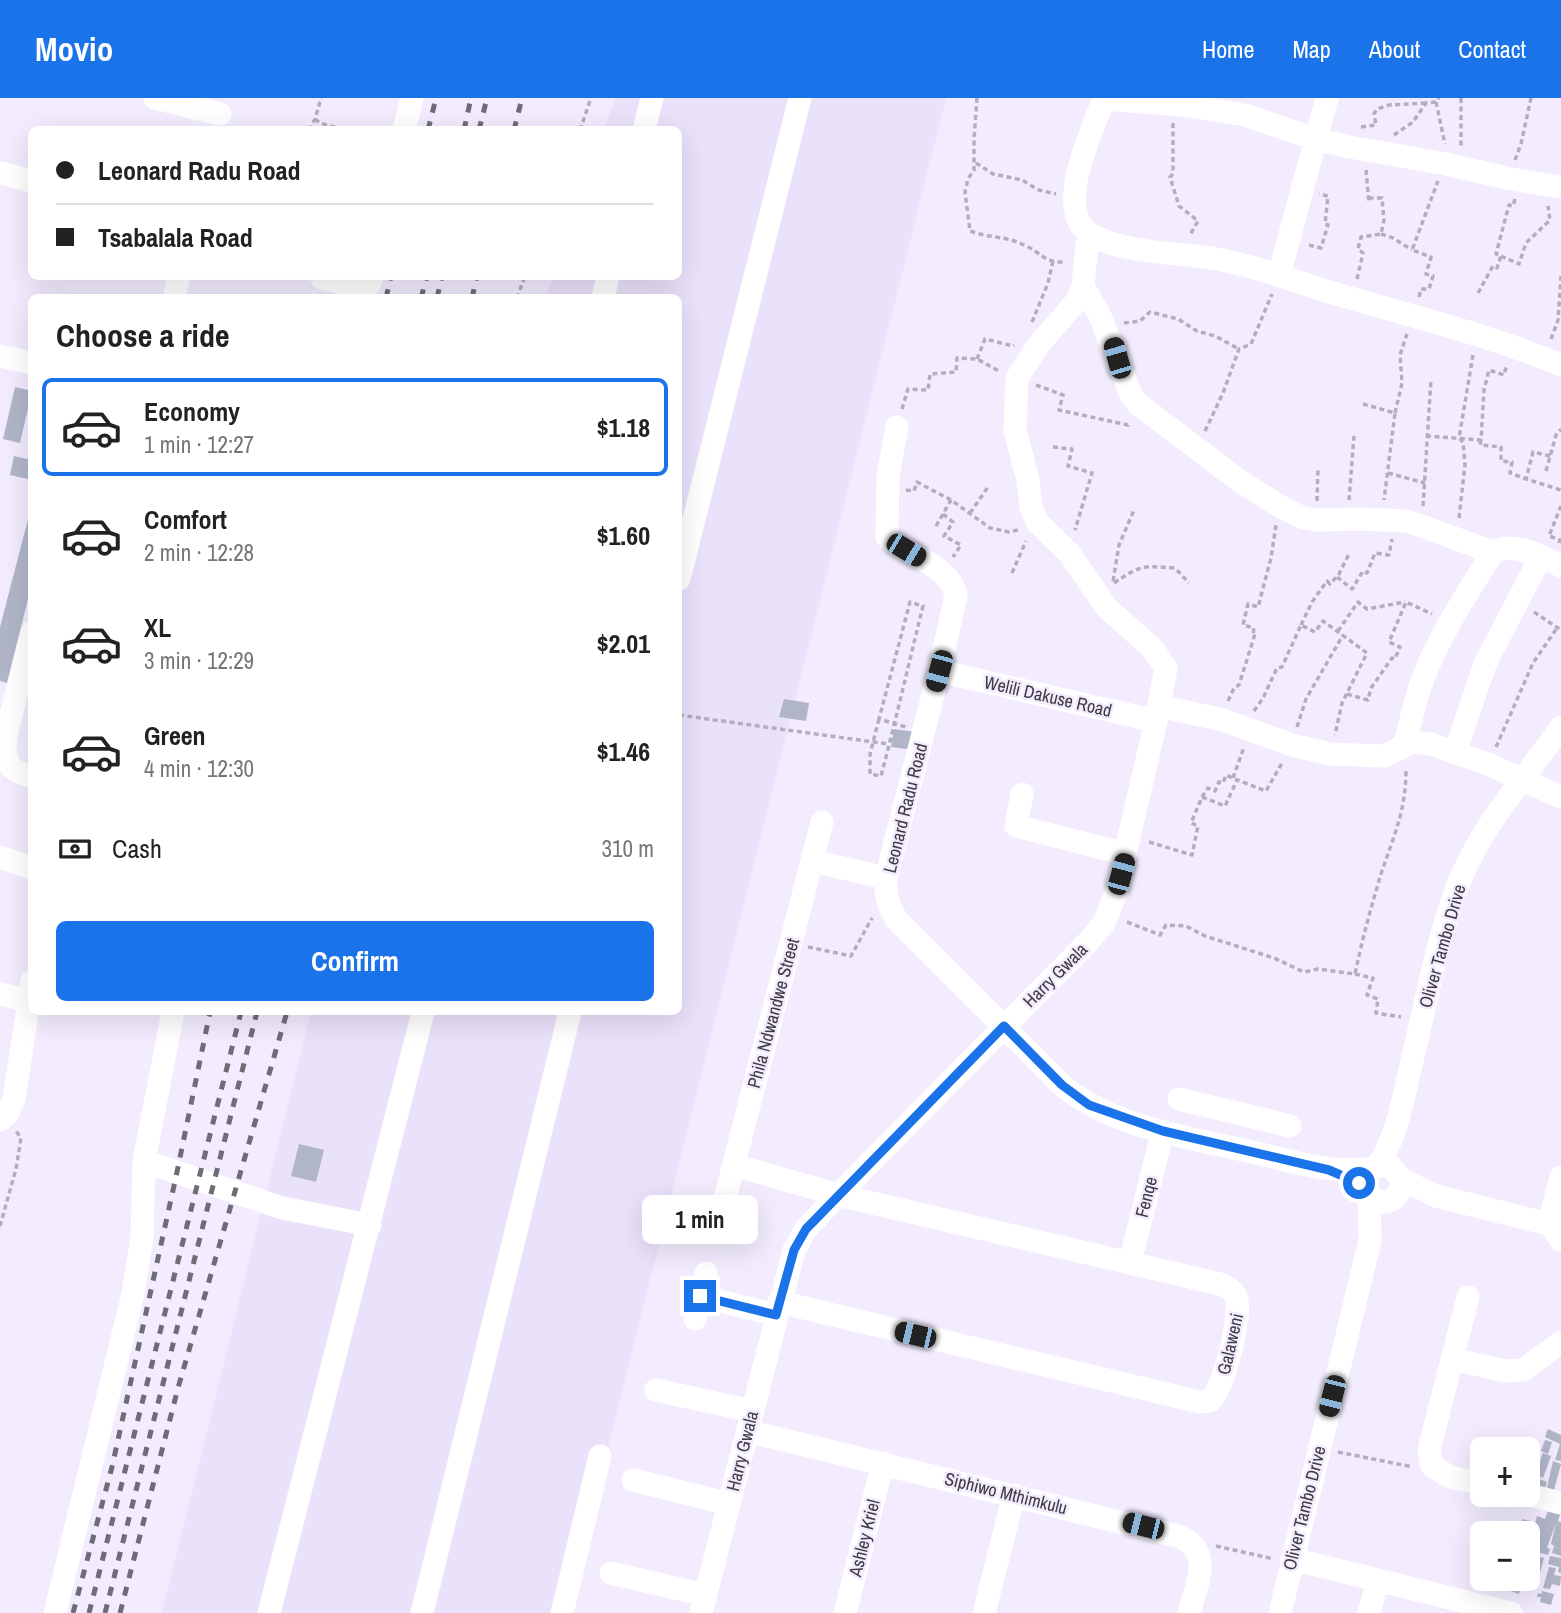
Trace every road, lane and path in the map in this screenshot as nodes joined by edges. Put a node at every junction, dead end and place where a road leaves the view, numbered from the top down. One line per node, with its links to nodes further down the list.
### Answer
1 (155, 98): 15 (street)
2 (321, 98): 16 (path)
3 (411, 98): 19 (street)
4 (591, 98): 20 (path)
5 (652, 98): 21 (street)
6 (800, 98): 96 (street)
7 (977, 98): 24 (path)
8 (1104, 98): 14 (street); 31 (street)
9 (1326, 98): 22 (street)
10 (1461, 98): 25 (path)
11 (1531, 98): 27 (path)
12 (1437, 100): 13 (path); 25 (path)
13 (1426, 103): 23 (path); 23 (path)
14 (1173, 104): 22 (street); 37 (path)
15 (220, 114)
16 (314, 119): 17 (path); 18 (path)
17 (311, 126)
18 (331, 126)
19 (405, 126)
20 (580, 126)
21 (645, 126)
22 (1315, 139): 23 (street); 40 (street)
23 (1367, 150): 25 (street); 30 (path)
24 (975, 163): 31 (path); 39 (path)
25 (1455, 166): 27 (street); 36 (path)
26 (0, 173): 28 (street)
27 (1511, 179): 29 (street)
28 (28, 180)
29 (1553, 186): 38 (path)
30 (1368, 198): 32 (path); 34 (path)
31 (1074, 200): 35 (street)
32 (1369, 203)
33 (1509, 205): 38 (path)
34 (1381, 234): 36 (path); 46 (path)
35 (1088, 244): 37 (street); 39 (path); 44 (street)
36 (1412, 250): 47 (path)
37 (1182, 255): 40 (street)
38 (1501, 256): 45 (path)
39 (1053, 261): 50 (path)
40 (1279, 275): 46 (street); 52 (path)
41 (1561, 276): 55 (path)
42 (330, 280): 43 (street)
43 (371, 280)
44 (1083, 286): 48 (street); 50 (street)
45 (1478, 293)
46 (1352, 299): 47 (street)
47 (1412, 316): 49 (street); 61 (path)
48 (1104, 325): 52 (path); 59 (street)
49 (1479, 335): 51 (street); 66 (path)
50 (1035, 336): 54 (path); 57 (street)
51 (1514, 346): 55 (street); 67 (path)
52 (1239, 349): 69 (path)
53 (0, 356): 56 (street)
54 (977, 359): 57 (path); 62 (path)
55 (1553, 361)
56 (28, 362)
57 (1017, 379): 59 (path); 88 (street)
58 (1431, 379): 65 (path)
59 (1138, 404): 69 (street)
60 (1363, 404): 61 (path)
61 (1395, 413): 73 (path)
62 (897, 427): 79 (street)
63 (1561, 429): 70 (path)
64 (1354, 436): 85 (path)
65 (1426, 436): 66 (path); 75 (path)
66 (1459, 439): 67 (path); 91 (path)
67 (1481, 440): 74 (path)
68 (1053, 447): 93 (path)
69 (1195, 448): 81 (street)
70 (1550, 456): 72 (path); 74 (path)
71 (1318, 467): 86 (path)
72 (1546, 471)
73 (1388, 474): 75 (path); 87 (path)
74 (1526, 479): 77 (path)
75 (1424, 484): 90 (path)
76 (988, 487): 83 (path)
77 (1561, 490)
78 (951, 500): 79 (path); 83 (path); 84 (path)
79 (887, 505): 97 (street)
80 (1561, 506): 95 (path)
81 (1283, 508): 86 (street); 114 (path)
82 (1134, 510): 100 (path)
83 (970, 513): 88 (path)
84 (943, 514): 89 (path); 97 (path)
85 (1346, 519): 86 (street); 87 (street)
86 (1316, 520)
87 (1389, 520): 90 (street); 99 (path)
88 (1037, 522): 93 (street); 98 (path)
89 (936, 526)
90 (1421, 526): 91 (street)
91 (1457, 537): 92 (street)
92 (1493, 552): 95 (street); 103 (street)
93 (1069, 553): 111 (street, Harry Gwala)
94 (1349, 554): 99 (path)
95 (1551, 561): 102 (street)
96 (682, 567)
97 (943, 573): 109 (street, Leonard Radu Road)
98 (1012, 573)
99 (1337, 577): 104 (path)
100 (1189, 583)
101 (1406, 602): 103 (path); 106 (path); 110 (path)
102 (1517, 602): 105 (path); 121 (street)
103 (1450, 621): 120 (street)
104 (1301, 625): 106 (path); 117 (path)
105 (1559, 629): 123 (path)
106 (1338, 631): 107 (path)
107 (1343, 635): 110 (path); 119 (path)
108 (28, 648): 124 (street)
109 (939, 671): 111 (street, Welili Dakuse Road); 135 (street, Leonard Radu Road)
110 (1347, 694): 122 (path)
111 (1158, 714): 114 (street, Welili Dakuse Road); 131 (street, Harry Gwala)
112 (682, 715): 118 (path)
113 (879, 719): 116 (path); 118 (path); 118 (path)
114 (1223, 720): 117 (street, Welili Dakuse Road)
115 (1561, 727): 126 (street, Oliver Tambo Drive)
116 (914, 729)
117 (1250, 729): 119 (street, Welili Dakuse Road); 125 (path)
118 (888, 744)
119 (1292, 745): 122 (street, Welili Dakuse Road); 125 (path)
120 (1405, 745): 121 (street); 122 (street, Welili Dakuse Road); 139 (path)
121 (1455, 752): 123 (street)
122 (1331, 754)
123 (1488, 764): 126 (street)
124 (28, 776)
125 (1235, 779): 128 (path); 128 (path)
126 (1522, 779): 129 (street); 146 (street, Oliver Tambo Drive)
127 (1022, 794): 131 (street)
128 (1202, 797): 131 (path)
129 (1561, 797)
130 (822, 822): 133 (street, Phila Ndwandwe Street)
131 (1128, 846): 136 (street, Harry Gwala)
132 (0, 858): 134 (street)
133 (813, 860): 135 (street); 138 (street, Phila Ndwandwe Street)
134 (28, 867)
135 (886, 878): 137 (street, Leonard Radu Road)
136 (1112, 909): 139 (path); 147 (street, Harry Gwala)
137 (897, 920): 138 (path); 147 (street, Leonard Radu Road)
138 (792, 943): 155 (street, Phila Ndwandwe Street)
139 (1355, 974): 146 (path)
140 (28, 991): 141 (street)
141 (0, 994)
142 (28, 1004): 150 (street)
143 (172, 1015): 154 (street)
144 (422, 1015): 160 (street)
145 (569, 1015): 191 (street)
146 (1422, 1022): 157 (street, Oliver Tambo Drive)
147 (1004, 1026): 152 (street, Leonard Radu Road); 158 (street, Harry Gwala)
148 (1178, 1099): 149 (street)
149 (1227, 1111): 151 (street); 153 (street)
150 (1, 1120): 161 (path)
151 (1290, 1126)
152 (1163, 1131): 153 (street, Leonard Radu Road); 163 (street, Fenqe)
153 (1220, 1144): 157 (street, Leonard Radu Road)
154 (144, 1161): 160 (street); 189 (street)
155 (734, 1165): 158 (street); 159 (street, Phila Ndwandwe Street)
156 (1561, 1177): 162 (street)
157 (1384, 1183): 162 (street, Leonard Radu Road); 173 (street, Oliver Tambo Drive)
158 (838, 1195): 163 (street, Galaweni); 167 (street, Harry Gwala)
159 (721, 1214)
160 (370, 1225): 190 (street)
161 (0, 1226)
162 (1555, 1232)
163 (1130, 1263): 167 (street, Galaweni)
164 (706, 1273): 165 (street)
165 (700, 1296): 167 (street); 168 (street)
166 (1468, 1297): 170 (street)
167 (778, 1309): 172 (street, Harry Gwala)
168 (695, 1319)
169 (1561, 1342): 170 (street)
170 (1452, 1359): 176 (street)
171 (656, 1390): 172 (street, Siphiwo Mthimkulu)
172 (749, 1421): 175 (street, Siphiwo Mthimkulu); 182 (street, Harry Gwala)
173 (1319, 1448): 176 (path); 184 (street, Oliver Tambo Drive)
174 (600, 1456): 192 (street)
175 (883, 1463): 179 (street, Siphiwo Mthimkulu); 193 (street, Ashley Kriel)
176 (1432, 1466): 178 (street)
177 (634, 1480): 182 (street)
178 (1470, 1481)
179 (1014, 1495): 183 (street, Siphiwo Mthimkulu); 194 (street)
180 (1540, 1498): 181 (street)
181 (1561, 1503)
182 (729, 1504): 187 (street, Harry Gwala)
183 (1198, 1549): 184 (path); 195 (street)
184 (1292, 1559): 186 (street); 196 (street, Oliver Tambo Drive)
185 (611, 1573): 187 (street)
186 (1378, 1580): 188 (street); 197 (street)
187 (703, 1604)
188 (1440, 1604): 198 (street)
189 (55, 1613)
190 (268, 1613)
191 (422, 1613)
192 (562, 1613)
193 (845, 1613)
194 (984, 1613)
195 (1189, 1613)
196 (1280, 1613)
197 (1369, 1613)
198 (1511, 1613)

